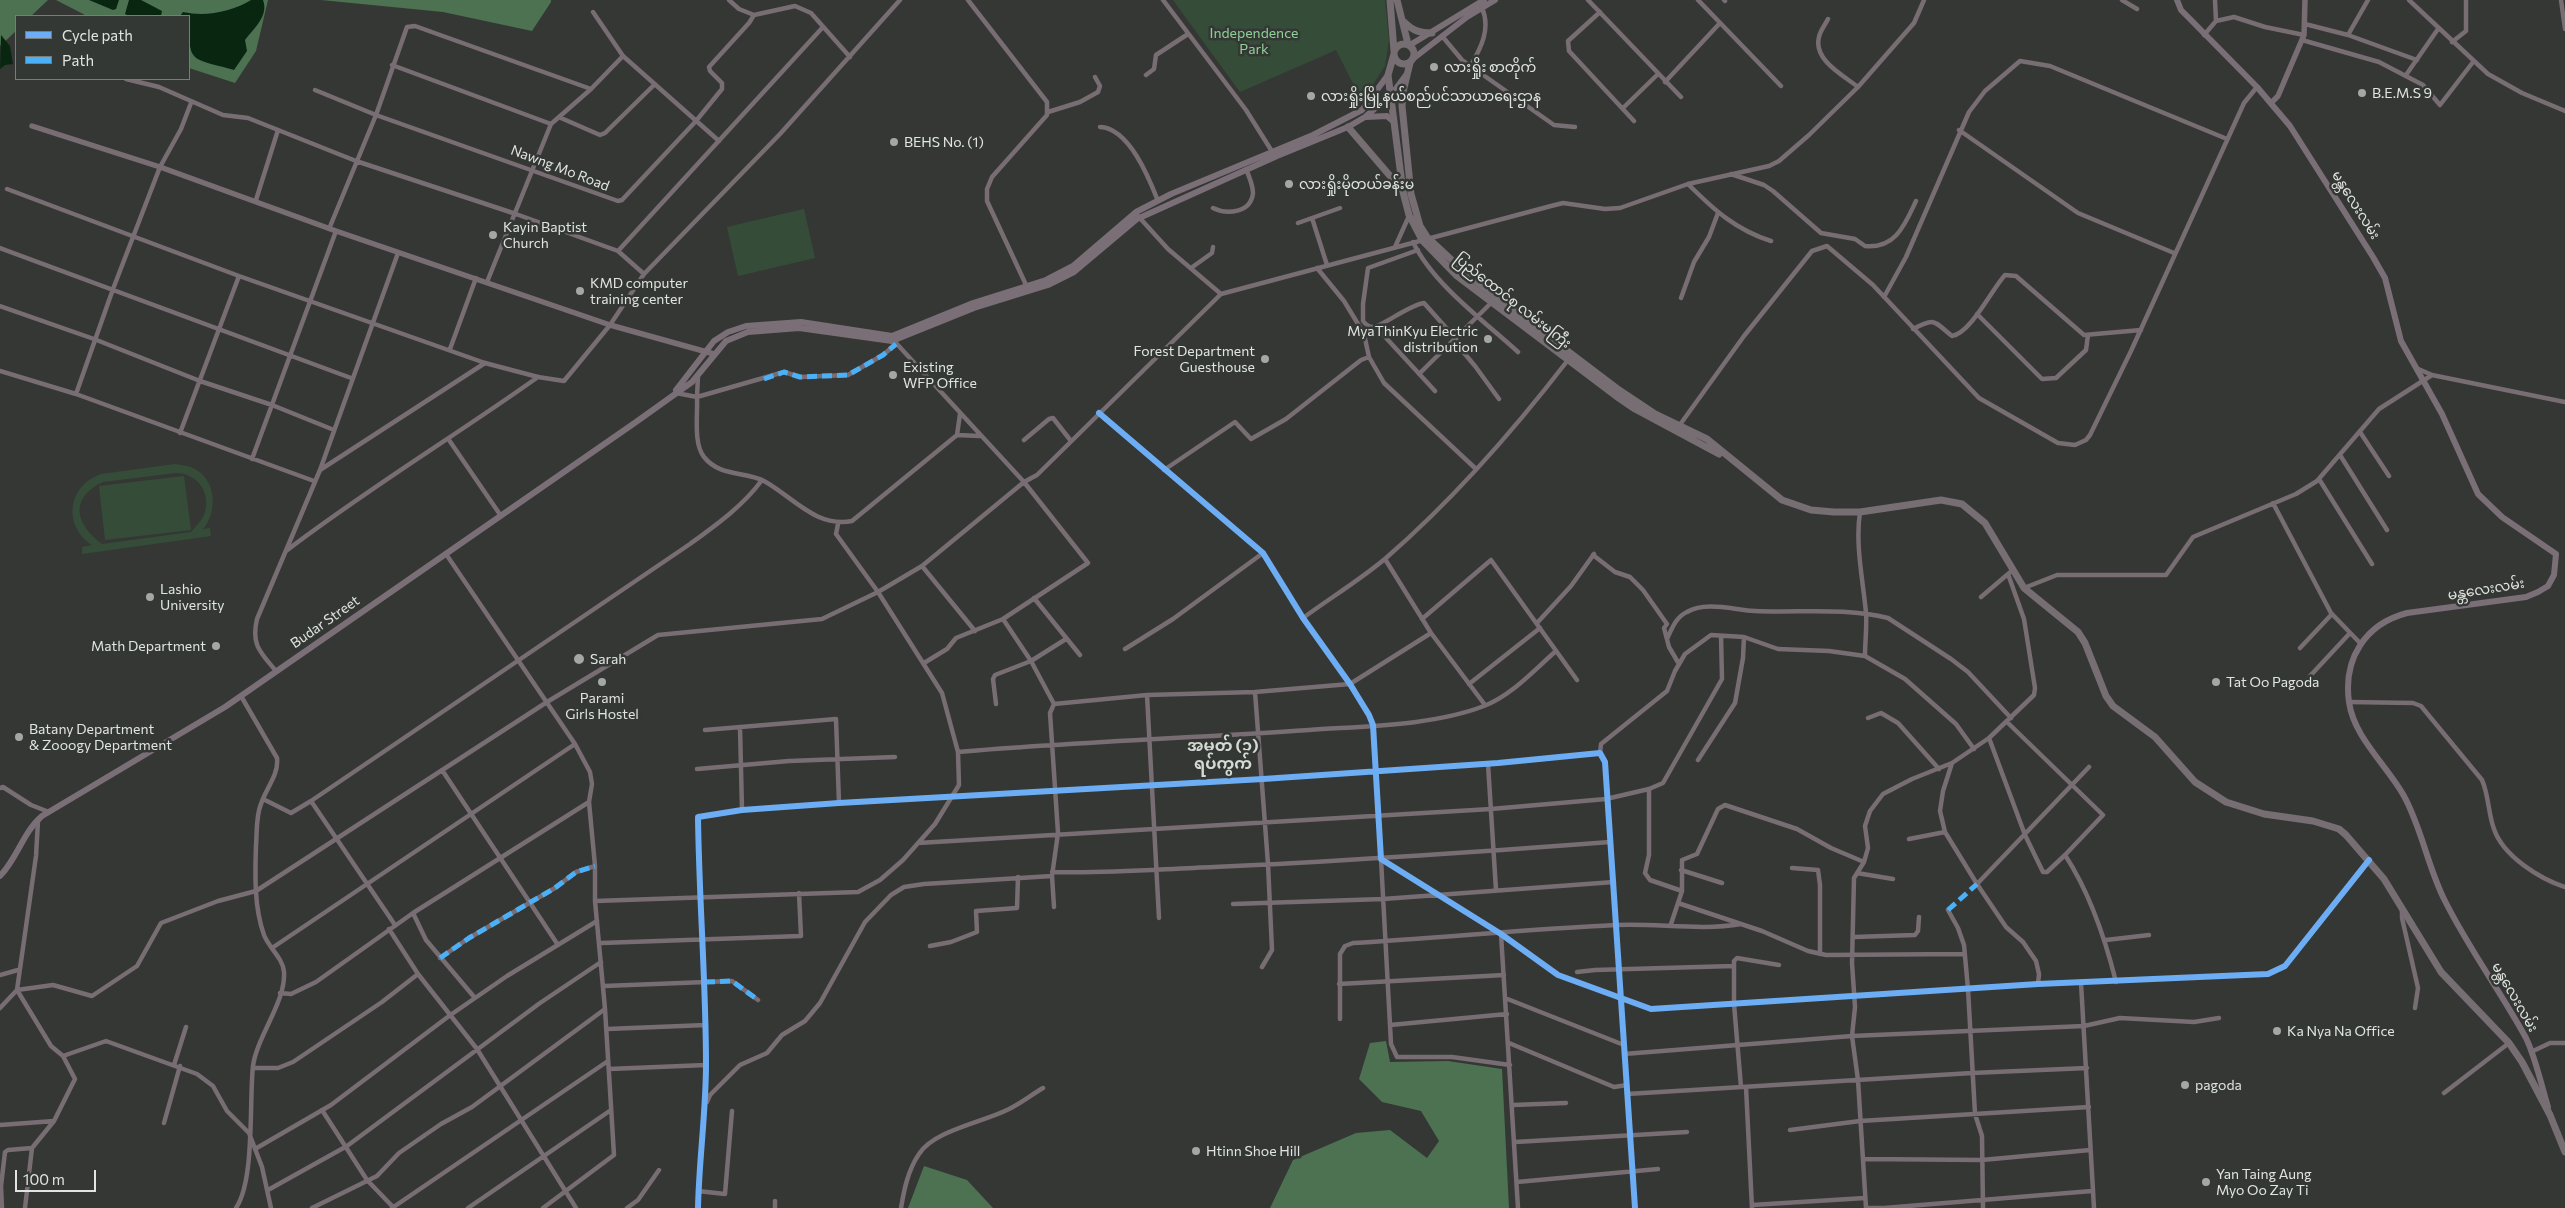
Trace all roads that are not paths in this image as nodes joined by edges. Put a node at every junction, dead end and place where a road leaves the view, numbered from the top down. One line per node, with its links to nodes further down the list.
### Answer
1 (729, 0): 26 (street)
2 (793, 0): 21 (street)
3 (900, 0): 45 (street)
4 (968, 0): 71 (street)
5 (1163, 0): 36 (street)
6 (1390, 0): 43 (main road)
7 (1397, 0): 29 (main road)
8 (1484, 0): 35 (main road)
9 (1496, 0): 22 (main road)
10 (1588, 0): 25 (street)
11 (1698, 0): 30 (street)
12 (1924, 0): 61 (street)
13 (2122, 0): 23 (street)
14 (2177, 0): 37 (main road, မန္တလေးလမ်း)
15 (2215, 0): 28 (street)
16 (2305, 0): 31 (street)
17 (2368, 0): 38 (street)
18 (2410, 0): 34 (street)
19 (2466, 0): 41 (street)
20 (2561, 0): 33 (street)
21 (795, 6): 26 (street); 32 (street)
22 (1482, 8): 39 (main road); 50 (street)
23 (2137, 9)
24 (593, 12): 44 (street)
25 (1600, 12): 51 (street); 69 (street)
26 (754, 14): 75 (street, Nawng Mo Road)
27 (1828, 19): 61 (street)
28 (2216, 20): 37 (street); 40 (street)
29 (1403, 22): 35 (main road); 42 (main road)
30 (1720, 23): 58 (street); 60 (street)
31 (2305, 24): 38 (street); 40 (street)
32 (823, 27): 45 (street); 86 (street)
33 (2565, 29)
34 (2438, 30): 41 (street); 47 (street)
35 (1432, 33): 42 (main road)
36 (1188, 34): 52 (street); 87 (street)
37 (2204, 35): 62 (main road, မန္တလေးလမ်း)
38 (2348, 35): 47 (street)
39 (1442, 36): 46 (main road); 50 (street)
40 (2303, 38): 55 (street); 67 (street)
41 (2452, 42): 48 (street)
42 (1409, 45): 43 (main road); 46 (main road)
43 (1394, 52): 46 (main road); 53 (main road, ပြည်ထောင်စု လမ်းမကြီး)
44 (623, 56): 59 (street); 63 (street)
45 (850, 57): 123 (street)
46 (1412, 60): 54 (main road, ပြည်ထောင်စု လမ်းမကြီး)
47 (2417, 60): 55 (street)
48 (2473, 62): 55 (street); 70 (street)
49 (392, 65): 63 (street); 72 (street); 78 (street)
50 (1471, 65): 82 (street)
51 (1658, 74): 58 (street); 69 (street)
52 (1146, 75)
53 (1388, 75): 65 (main road, ပြည်ထောင်စု လမ်းမကြီး); 87 (main road)
54 (1406, 75): 65 (main road); 110 (main road, ပြည်ထောင်စု လမ်းမကြီး)
55 (2406, 75)
56 (1095, 77): 71 (street)
57 (129, 80): 68 (street)
58 (1665, 82): 66 (street)
59 (655, 84): 74 (street); 75 (street)
60 (1781, 86)
61 (1858, 87): 92 (street)
62 (2257, 87): 67 (main road, မန္တလေးလမ်း); 85 (street)
63 (591, 89): 74 (street)
64 (315, 90): 72 (street, Nawng Mo Road)
65 (1392, 94): 73 (main road); 77 (main road, ပြည်ထောင်စု လမ်းမကြီး)
66 (1680, 97)
67 (2271, 102): 155 (main road, မန္တလေးလမ်း)
68 (191, 103): 83 (street); 89 (street)
69 (1623, 108): 76 (street)
70 (2565, 111)
71 (1048, 112): 127 (street)
72 (376, 115): 88 (street); 90 (street, Nawng Mo Road)
73 (1365, 117): 77 (main road); 81 (main road)
74 (560, 118): 78 (street)
75 (696, 121): 86 (street); 90 (street, Nawng Mo Road)
76 (1634, 121)
77 (1394, 122): 95 (main road, ပြည်ထောင်စု လမ်းမကြီး)
78 (551, 124): 90 (street)
79 (32, 126): 89 (street)
80 (1100, 127): 97 (street)
81 (1348, 127): 87 (main road); 95 (main road)
82 (1575, 127)
83 (278, 130): 88 (street); 96 (street)
84 (1959, 130): 85 (street); 119 (street); 130 (street)
85 (2226, 139): 119 (street)
86 (719, 141): 117 (street)
87 (1273, 154): 91 (main road); 97 (main road)
88 (356, 161): 102 (street); 107 (street)
89 (160, 167): 96 (street); 109 (street)
90 (532, 169): 102 (street)
91 (1246, 169): 99 (street); 103 (main road)
92 (1730, 173): 93 (street); 98 (street)
93 (1688, 184): 101 (street); 110 (street)
94 (7, 189): 109 (street)
95 (1403, 192): 104 (main road, ပြည်ထောင်စု လမ်းမကြီး)
96 (256, 200): 107 (street)
97 (1158, 201): 103 (main road)
98 (1916, 201)
99 (1213, 208)
100 (1340, 208): 105 (street)
101 (1718, 213): 111 (street); 131 (street)
102 (516, 214): 117 (street); 126 (street)
103 (1137, 215): 121 (street); 127 (main road)
104 (1409, 215): 110 (main road, ပြည်ထောင်စု လမ်းမကြီး); 114 (street)
105 (1312, 218): 106 (street); 120 (street)
106 (1298, 223)
107 (330, 229): 108 (street)
108 (336, 231): 118 (street); 132 (street)
109 (135, 235): 124 (street); 128 (street)
110 (1425, 238): 112 (street); 133 (main road, ပြည်ထောင်စု လမ်းမကြီး); 173 (main road, ပြည်ထောင်စု လမ်းမကြီး)
111 (1771, 241)
112 (1413, 242): 114 (street); 116 (street)
113 (1213, 247): 121 (street)
114 (1395, 247): 120 (street)
115 (0, 248): 128 (street)
116 (1418, 250): 136 (street); 139 (street)
117 (618, 251): 123 (street)
118 (398, 252): 125 (street); 137 (street)
119 (2174, 253): 142 (street)
120 (1327, 265): 122 (street)
121 (1192, 268): 129 (street)
122 (1317, 268): 129 (street); 152 (street)
123 (644, 274): 138 (street)
124 (239, 276): 132 (street); 141 (street)
125 (476, 278): 126 (street); 147 (street)
126 (487, 282): 138 (street)
127 (1027, 288): 145 (main road)
128 (112, 289): 141 (street); 144 (street)
129 (1220, 294): 172 (street)
130 (1884, 297): 140 (street); 173 (street)
131 (1681, 298)
132 (310, 301): 137 (street); 151 (street)
133 (1492, 302): 136 (street); 153 (main road, ပြည်ထောင်စု လမ်းမကြီး)
134 (0, 306): 144 (street)
135 (1977, 314): 140 (street); 143 (street); 143 (street)
136 (1478, 316): 146 (street); 149 (street)
137 (372, 323): 147 (street); 161 (street)
138 (610, 325): 148 (street); 160 (street)
139 (1376, 328): 146 (street); 157 (street)
140 (1913, 329): 142 (street)
141 (217, 330): 151 (street); 163 (street)
142 (2141, 330): 143 (street)
143 (2088, 335)
144 (94, 339): 163 (street); 166 (street)
145 (894, 340): 148 (main road); 150 (main road); 167 (street); 171 (street)
146 (1455, 340): 157 (street); 168 (street)
147 (450, 350): 154 (street)
148 (706, 352): 150 (street); 165 (main road)
149 (1518, 352)
150 (714, 354): 159 (main road)
151 (290, 355): 161 (street); 170 (street)
152 (1369, 357): 184 (street); 186 (street)
153 (1568, 360): 184 (street); 188 (main road, ပြည်ထောင်စု လမ်းမကြီး)
154 (484, 363): 160 (street); 185 (street)
155 (2416, 368): 158 (street); 162 (main road, မန္တလေးလမ်း)
156 (0, 371): 166 (street)
157 (1419, 374): 164 (street)
158 (2432, 374): 162 (street); 169 (street)
159 (698, 376): 165 (main road); 167 (street)
160 (538, 377): 179 (street)
161 (352, 378): 174 (street)
162 (2422, 379): 175 (street); 222 (main road, မန္တလေးလမ်း)
163 (200, 381): 170 (street); 176 (street)
164 (1435, 391)
165 (674, 393): 167 (street); 195 (main road, Budar Street)
166 (76, 394): 176 (street)
167 (697, 397): 190 (street)
168 (1499, 399)
169 (2565, 402)
170 (272, 405): 174 (street); 183 (street)
171 (960, 414): 177 (street); 178 (street)
172 (1099, 414): 181 (street); 186 (street)
173 (1679, 426): 188 (main road, ပြည်ထောင်စု လမ်းမကြီး)
174 (334, 430): 185 (street)
175 (2360, 432): 182 (street); 187 (street)
176 (180, 433): 183 (street)
177 (957, 435): 178 (street); 196 (street)
178 (980, 436): 192 (street)
179 (449, 440): 195 (street); 198 (street)
180 (1024, 440): 181 (street)
181 (1071, 441): 192 (street)
182 (2340, 455): 189 (street); 197 (street)
183 (252, 459): 191 (street)
184 (1476, 469): 201 (street)
185 (320, 470): 191 (street)
186 (1164, 470): 199 (street)
187 (2389, 476)
188 (1754, 477): 194 (main road)
189 (2319, 479): 193 (street); 202 (street)
190 (762, 480): 196 (street); 228 (street)
191 (314, 481): 198 (street)
192 (1024, 482): 203 (street); 207 (street)
193 (2273, 503): 205 (street); 209 (street)
194 (1860, 512): 204 (main road); 210 (street)
195 (501, 516): 200 (main road, Budar Street)
196 (838, 524): 206 (street)
197 (2387, 530)
198 (286, 551): 232 (street)
199 (1263, 552): 212 (street); 224 (street)
200 (446, 554): 228 (street); 232 (main road, Budar Street)
201 (1385, 558): 212 (street); 213 (street)
202 (2372, 564)
203 (922, 566): 206 (street); 215 (street)
204 (2010, 572): 205 (main road); 208 (street); 246 (street)
205 (2024, 588): 301 (main road)
206 (878, 592): 230 (street); 240 (street)
207 (1034, 598): 211 (street); 220 (street)
208 (1981, 598)
209 (2332, 614): 217 (street); 223 (street)
210 (1866, 615): 221 (street); 227 (street); 246 (street)
211 (1003, 618): 215 (street); 229 (street)
212 (1303, 618): 235 (street)
213 (1422, 619): 214 (street); 216 (street)
214 (1538, 625): 221 (street); 225 (street); 236 (street)
215 (975, 631): 230 (street)
216 (1431, 632): 235 (street); 236 (street)
217 (2350, 633): 222 (street); 233 (street)
218 (1721, 636): 219 (street); 231 (street); 275 (street)
219 (1744, 637): 227 (street); 261 (street)
220 (1066, 639): 226 (street); 229 (street)
221 (1667, 639): 231 (street)
222 (2361, 644): 241 (main road, မန္တလေးလမ်း)
223 (2300, 648)
224 (1125, 649)
225 (1556, 652): 234 (street); 244 (street)
226 (1080, 655)
227 (1865, 656): 256 (street)
228 (518, 662): 240 (street); 279 (street)
229 (1031, 662): 242 (street); 243 (street)
230 (924, 663): 257 (street)
231 (1679, 664): 258 (street)
232 (276, 671): 238 (main road, Budar Street)
233 (2310, 676)
234 (1577, 680)
235 (1350, 684): 237 (street); 248 (street)
236 (1469, 684): 244 (street)
237 (1256, 692): 239 (street); 251 (street)
238 (241, 696): 277 (street); 284 (main road, Budar Street)
239 (1147, 696): 243 (street); 253 (street)
240 (547, 702): 254 (street); 268 (street)
241 (2349, 702): 317 (street); 402 (main road, မန္တလေးလမ်း)
242 (996, 704)
243 (1054, 704): 255 (street)
244 (1485, 705): 248 (street)
245 (1868, 718): 267 (street)
246 (2011, 718): 247 (street)
247 (2007, 722): 252 (street); 271 (street)
248 (1373, 726): 251 (street); 269 (street)
249 (740, 727): 250 (street); 260 (street); 264 (street)
250 (704, 730)
251 (1259, 734): 253 (street); 270 (street)
252 (1989, 738): 256 (street); 292 (street)
253 (1149, 740): 255 (street); 272 (street)
254 (575, 744): 280 (street); 285 (street)
255 (1052, 744): 257 (street); 274 (street)
256 (1974, 749): 262 (street)
257 (958, 752): 276 (street)
258 (1600, 753): 263 (street); 278 (street)
259 (895, 757): 260 (street)
260 (838, 760): 264 (street); 281 (street)
261 (1698, 760)
262 (1952, 763): 267 (street); 290 (street)
263 (1488, 764): 269 (street); 282 (street)
264 (741, 766): 266 (street); 283 (street)
265 (2089, 766): 271 (street)
266 (697, 769)
267 (1938, 769): 302 (street)
268 (442, 770): 285 (street); 293 (street)
269 (1376, 770): 270 (street); 286 (street)
270 (1262, 779): 272 (street); 288 (street)
271 (2072, 783): 292 (street); 298 (street)
272 (1151, 786): 274 (street); 289 (street)
273 (1, 787): 284 (street)
274 (1054, 790): 276 (street); 291 (street)
275 (1649, 790): 278 (street); 319 (street)
276 (953, 795): 281 (street); 296 (street)
277 (263, 799): 279 (street); 320 (street)
278 (1608, 799): 282 (street); 295 (street)
279 (311, 800): 293 (street)
280 (589, 802): 299 (street); 304 (street)
281 (839, 803): 283 (street)
282 (1491, 809): 286 (street); 297 (street)
283 (742, 810): 323 (street)
284 (49, 812): 287 (main road, Budar Street)
285 (472, 813): 299 (street); 315 (street)
286 (1378, 815): 288 (street); 300 (street)
287 (38, 819): 310 (main road, Budar Street); 361 (street)
288 (1266, 822): 289 (street); 303 (street)
289 (1155, 830): 291 (street); 306 (street)
290 (1945, 832): 294 (street); 316 (street)
291 (1058, 833): 296 (street); 309 (street)
292 (2025, 835): 298 (street); 316 (street)
293 (338, 838): 315 (street); 320 (street)
294 (1909, 839)
295 (1610, 842): 297 (street); 313 (street)
296 (918, 843): 321 (street)
297 (1494, 851): 300 (street); 318 (street)
298 (2065, 855): 346 (street)
299 (499, 858): 326 (street); 333 (street)
300 (1381, 859): 303 (street); 322 (street); 324 (street)
301 (2370, 860): 331 (main road); 368 (street)
302 (1864, 862): 307 (street); 308 (street)
303 (1268, 864): 306 (street); 329 (street)
304 (595, 866): 325 (street); 326 (street)
305 (1792, 868): 352 (street)
306 (1158, 869): 309 (street); 335 (street)
307 (1682, 870): 314 (street); 319 (street)
308 (1857, 873): 312 (street); 344 (street)
309 (1052, 874): 311 (street); 330 (street)
310 (0, 876)
311 (1018, 877): 350 (street); 423 (street)
312 (1894, 879)
313 (1614, 882): 318 (street); 337 (street)
314 (1722, 882)
315 (368, 883): 340 (street); 351 (street)
316 (1977, 884): 371 (street)
317 (2565, 887)
318 (1496, 890): 322 (street)
319 (1682, 890): 327 (street)
320 (256, 891): 351 (street); 374 (street)
321 (799, 893): 323 (street); 345 (street)
322 (1435, 895): 324 (street); 342 (street)
323 (699, 896): 325 (street); 345 (street)
324 (1383, 899): 329 (street); 347 (street)
325 (595, 901): 336 (street)
326 (528, 903): 349 (street); 355 (street)
327 (1678, 903): 338 (street); 339 (street)
328 (1233, 904): 329 (street)
329 (1269, 904): 359 (street)
330 (1054, 907)
331 (2402, 907): 383 (street); 397 (main road)
332 (1948, 910): 353 (street)
333 (412, 914): 340 (street); 355 (street)
334 (1919, 917): 344 (street)
335 (1159, 918)
336 (597, 921): 348 (street); 349 (street)
337 (1617, 924): 338 (street); 342 (street); 360 (street)
338 (1671, 924): 339 (street)
339 (1741, 924): 352 (street)
340 (395, 925): 341 (street)
341 (389, 929): 363 (street); 375 (street)
342 (1500, 934): 347 (street); 365 (street); 376 (street)
343 (2149, 935): 346 (street)
344 (1854, 937): 354 (street)
345 (703, 940): 348 (street); 367 (street)
346 (2106, 940): 368 (street)
347 (1386, 941): 366 (street); 370 (street)
348 (600, 943): 356 (street)
349 (558, 945): 378 (street)
350 (930, 946)
351 (272, 948): 375 (street)
352 (1820, 954): 354 (street)
353 (1964, 954): 354 (street); 373 (street)
354 (1853, 955): 377 (street)
355 (440, 958): 378 (street)
356 (602, 962): 372 (street); 401 (street)
357 (1779, 965): 358 (street)
358 (1733, 966): 360 (street); 381 (street)
359 (1262, 967)
360 (1618, 969): 362 (street); 376 (street)
361 (18, 970): 364 (street); 374 (street)
362 (1577, 972)
363 (418, 974): 386 (street); 410 (street)
364 (0, 975)
365 (1504, 975): 366 (street); 379 (street)
366 (1389, 981): 370 (street); 390 (street)
367 (705, 982): 372 (street); 380 (street); 389 (street)
368 (2116, 982): 369 (street)
369 (2081, 983): 371 (street); 391 (street)
370 (1339, 984): 388 (street)
371 (2038, 984): 373 (street)
372 (604, 986): 384 (street)
373 (1968, 989): 377 (street); 394 (street)
374 (16, 990): 382 (street); 404 (street)
375 (280, 993): 410 (street)
376 (1621, 997): 381 (street); 399 (street)
377 (1854, 997): 381 (street); 395 (street)
378 (475, 998): 386 (street)
379 (1505, 998): 385 (street); 399 (street)
380 (758, 1000)
381 (1734, 1004): 400 (street)
382 (0, 1008)
383 (2415, 1008)
384 (606, 1009): 393 (street); 415 (street)
385 (1506, 1014): 390 (street); 396 (street)
386 (449, 1016): 401 (street); 425 (street)
387 (2219, 1018): 391 (street)
388 (1340, 1019)
389 (706, 1025): 393 (street); 409 (street)
390 (1390, 1025): 407 (street)
391 (2084, 1026): 394 (street); 411 (street)
392 (186, 1027): 406 (street)
393 (607, 1029): 405 (street)
394 (1970, 1031): 395 (street); 413 (street)
395 (1852, 1036): 400 (street); 414 (street)
396 (1509, 1043): 407 (street); 416 (street)
397 (2508, 1043): 419 (street); 429 (main road)
398 (2565, 1043): 402 (street)
399 (1624, 1045): 403 (street)
400 (1737, 1047): 403 (street); 417 (street)
401 (477, 1049): 415 (street); 440 (street)
402 (2531, 1052): 429 (main road, မန္တလေးလမ်း)
403 (1624, 1054): 416 (street)
404 (63, 1056): 406 (street); 431 (street)
405 (608, 1061): 412 (street); 430 (street)
406 (174, 1065): 408 (street)
407 (1510, 1065): 422 (street)
408 (180, 1066): 433 (street); 437 (street)
409 (706, 1066): 412 (street); 423 (street)
410 (253, 1068): 437 (street)
411 (2087, 1068): 413 (street); 424 (street)
412 (609, 1069): 426 (street)
413 (1972, 1072): 414 (street); 428 (street)
414 (1858, 1080): 417 (street); 432 (street)
415 (499, 1085): 430 (street); 451 (street)
416 (1627, 1085): 420 (street)
417 (1744, 1087): 420 (street); 461 (street)
418 (1043, 1088): 474 (street)
419 (2444, 1092)
420 (1627, 1094): 438 (street)
421 (1566, 1103): 422 (street)
422 (1513, 1105): 439 (street)
423 (706, 1107): 457 (street)
424 (2089, 1107): 428 (street); 443 (street)
425 (322, 1110): 440 (street); 442 (street)
426 (611, 1110): 445 (street); 456 (street)
427 (732, 1111): 457 (street)
428 (1975, 1114): 432 (street); 447 (street)
429 (2550, 1115): 444 (main road)
430 (521, 1120): 445 (street); 467 (street)
431 (54, 1121): 434 (street); 441 (street)
432 (1860, 1121): 435 (street); 446 (street)
433 (164, 1123)
434 (0, 1124)
435 (1790, 1130)
436 (1687, 1132): 438 (street)
437 (249, 1133): 442 (street); 464 (street)
438 (1630, 1136): 439 (street); 450 (street)
439 (1515, 1142): 452 (street)
440 (347, 1146): 451 (street); 454 (street)
441 (32, 1148): 453 (street); 463 (street)
442 (255, 1149): 454 (street)
443 (2090, 1150): 447 (street); 455 (street)
444 (2565, 1152)
445 (544, 1156): 456 (street); 468 (street)
446 (1863, 1159): 447 (street); 458 (street)
447 (1982, 1160): 459 (street)
448 (1658, 1169): 450 (street)
449 (659, 1170): 471 (street)
450 (1632, 1172): 452 (street); 476 (street)
451 (367, 1180): 466 (street); 467 (street)
452 (1517, 1182): 475 (street)
453 (0, 1186): 462 (street)
454 (268, 1190): 465 (street)
455 (2092, 1190): 459 (street); 480 (street)
456 (567, 1191): 469 (street); 470 (street)
457 (698, 1191): 472 (street)
458 (1865, 1198): 461 (street); 477 (street)
459 (1983, 1199): 478 (street); 479 (street)
460 (775, 1201): 473 (street)
461 (1752, 1207)
462 (2, 1208)
463 (25, 1208)
464 (236, 1208)
465 (272, 1208)
466 (312, 1208)
467 (393, 1208)
468 (468, 1208)
469 (543, 1208)
470 (576, 1208)
471 (627, 1208)
472 (698, 1208)
473 (775, 1208)
474 (901, 1208)
475 (1518, 1208)
476 (1635, 1208)
477 (1866, 1208): 478 (street)
478 (1884, 1208)
479 (1983, 1208)
480 (2095, 1208)

